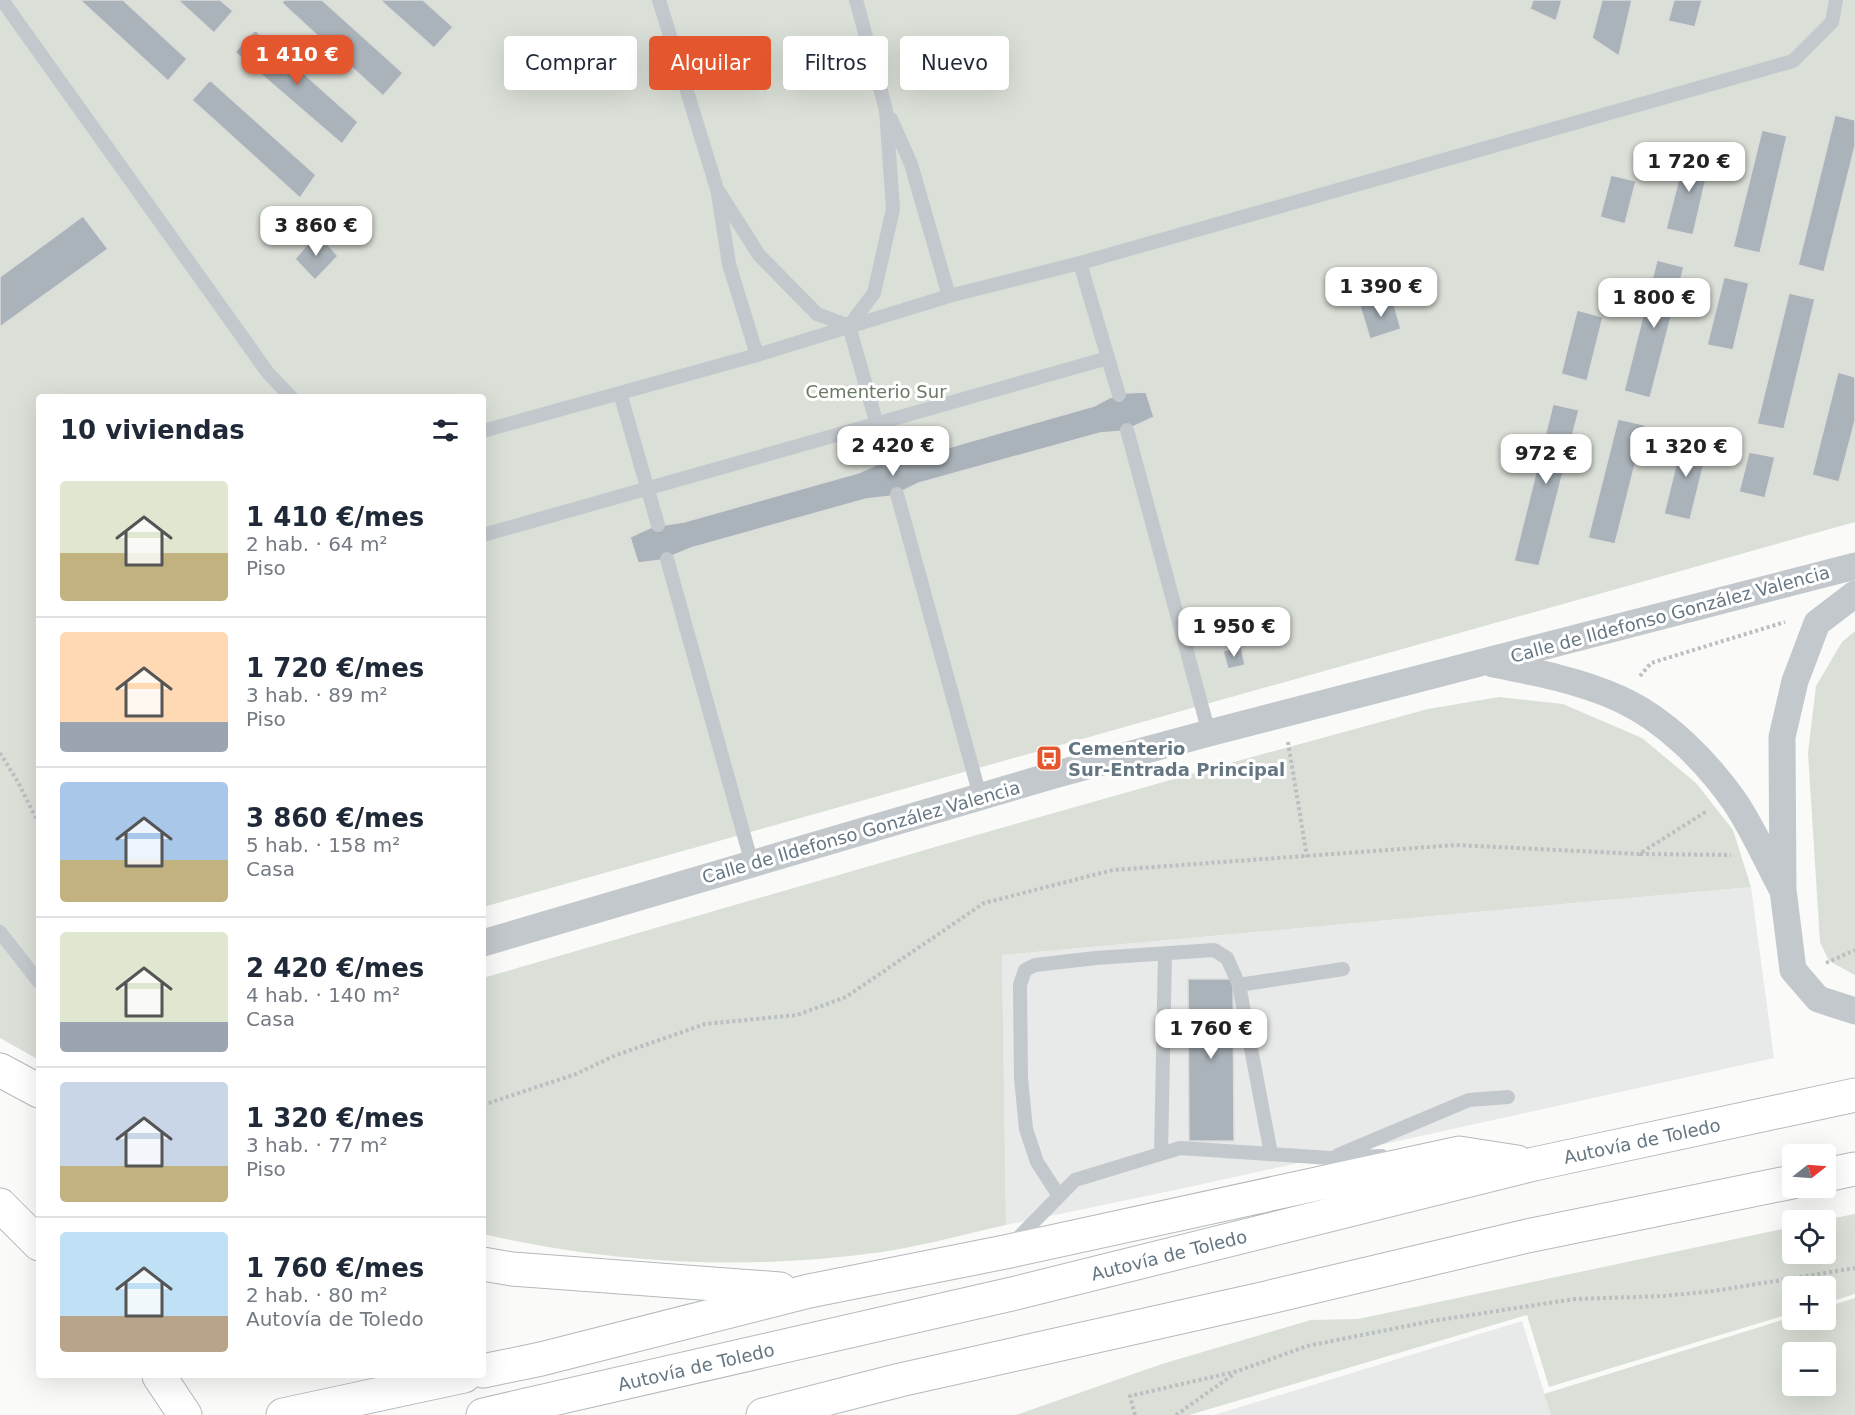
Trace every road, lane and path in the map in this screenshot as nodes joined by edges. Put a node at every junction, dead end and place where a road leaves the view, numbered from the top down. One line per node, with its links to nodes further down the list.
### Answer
1 (2, 0): 13 (lane)
2 (659, 0): 6 (lane)
3 (856, 0): 5 (lane)
4 (1836, 0): 7 (lane)
5 (886, 110): 8 (lane); 9 (lane)
6 (717, 189): 9 (lane); 10 (lane)
7 (1080, 263): 8 (lane); 11 (lane)
8 (949, 296): 9 (lane)
9 (849, 326): 10 (lane); 15 (lane)
10 (757, 355): 12 (lane)
11 (1108, 358): 14 (lane); 15 (lane)
12 (620, 393): 16 (lane); 19 (lane)
13 (288, 394)
14 (1119, 395)
15 (875, 424): 18 (lane); 19 (lane)
16 (486, 430)
17 (1128, 430): 30 (lane)
18 (886, 460)
19 (648, 489): 21 (lane); 22 (lane)
20 (897, 494): 32 (lane)
21 (658, 525)
22 (486, 534)
23 (667, 559): 38 (lane)
24 (1855, 566): 27 (street, Calle de Ildefonso González Valencia)
25 (1855, 594): 26 (street, Calle de Ildefonso González Valencia)
26 (1817, 623): 28 (path); 39 (street)
27 (1485, 662): 28 (street, Calle de Ildefonso González Valencia); 29 (street, Calle de Ildefonso González Valencia)
28 (1620, 699): 36 (street, Calle de Ildefonso González Valencia)
29 (1283, 714): 30 (street, Calle de Ildefonso González Valencia); 37 (path)
30 (1209, 733): 32 (street, Calle de Ildefonso González Valencia)
31 (0, 753): 34 (path)
32 (980, 796): 38 (street, Calle de Ildefonso González Valencia)
33 (1716, 805): 35 (path)
34 (36, 818)
35 (1639, 854): 36 (path); 37 (path)
36 (1764, 855): 39 (street, Calle de Ildefonso González Valencia)
37 (1307, 856): 53 (path)
38 (752, 864): 41 (street, Calle de Ildefonso González Valencia)
39 (1783, 890): 48 (street)
40 (0, 932): 46 (lane)
41 (486, 942)
42 (1855, 950): 44 (path)
43 (1164, 954): 47 (lane); 54 (lane); 62 (lane)
44 (1823, 964)
45 (1343, 969): 47 (lane)
46 (36, 978)
47 (1239, 985): 56 (lane)
48 (1855, 1011)
49 (0, 1070): 50 (highway)
50 (36, 1089)
51 (1855, 1095): 58 (highway, Autovía de Toledo)
52 (1508, 1097): 57 (lane)
53 (486, 1104)
54 (1161, 1153): 56 (lane); 62 (lane)
55 (1459, 1153): 57 (lane); 58 (highway); 65 (highway)
56 (1271, 1154): 57 (lane)
57 (1330, 1158)
58 (1534, 1164): 76 (highway, Autovía de Toledo)
59 (1855, 1169): 60 (highway)
60 (1836, 1173)
61 (1782, 1184): 73 (highway)
62 (1059, 1196): 65 (lane)
63 (0, 1205): 64 (highway)
64 (36, 1241)
65 (1005, 1252): 68 (highway)
66 (486, 1264): 68 (highway)
67 (1855, 1268): 70 (path)
68 (809, 1291): 69 (highway)
69 (486, 1370)
70 (1238, 1371): 79 (path); 80 (path)
71 (160, 1378): 74 (highway)
72 (455, 1378): 75 (highway)
73 (900, 1380): 77 (highway); 78 (highway)
74 (184, 1415)
75 (283, 1415)
76 (483, 1415)
77 (763, 1415)
78 (816, 1415)
79 (1135, 1415)
80 (1176, 1415)

